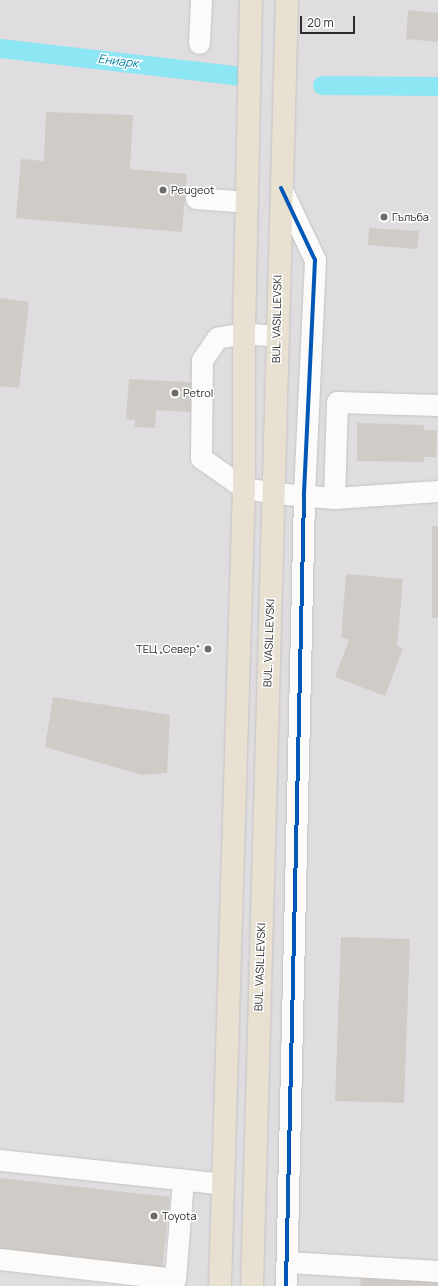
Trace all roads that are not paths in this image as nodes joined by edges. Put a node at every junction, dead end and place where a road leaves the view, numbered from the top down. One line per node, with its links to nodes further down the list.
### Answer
1 (201, 0): 4 (street)
2 (251, 0): 7 (main road)
3 (287, 0): 5 (main road, BUL. VASIL LEVSKI)
4 (199, 43)
5 (280, 188): 9 (main road, BUL. VASIL LEVSKI); 14 (street)
6 (196, 198): 7 (street)
7 (247, 202): 8 (main road)
8 (244, 333): 9 (street); 11 (main road); 11 (street)
9 (277, 336): 13 (main road, BUL. VASIL LEVSKI)
10 (438, 405): 15 (street)
11 (244, 488): 13 (street); 18 (main road)
12 (438, 491): 15 (street)
13 (274, 493): 14 (street); 23 (main road, BUL. VASIL LEVSKI)
14 (304, 496): 15 (street); 20 (street)
15 (334, 498)
16 (0, 1160): 17 (street)
17 (183, 1180): 18 (street); 19 (street)
18 (223, 1184): 22 (main road)
19 (0, 1259)
20 (287, 1262): 21 (street); 24 (street)
21 (438, 1271)
22 (220, 1286)
23 (252, 1286)
24 (286, 1286)

